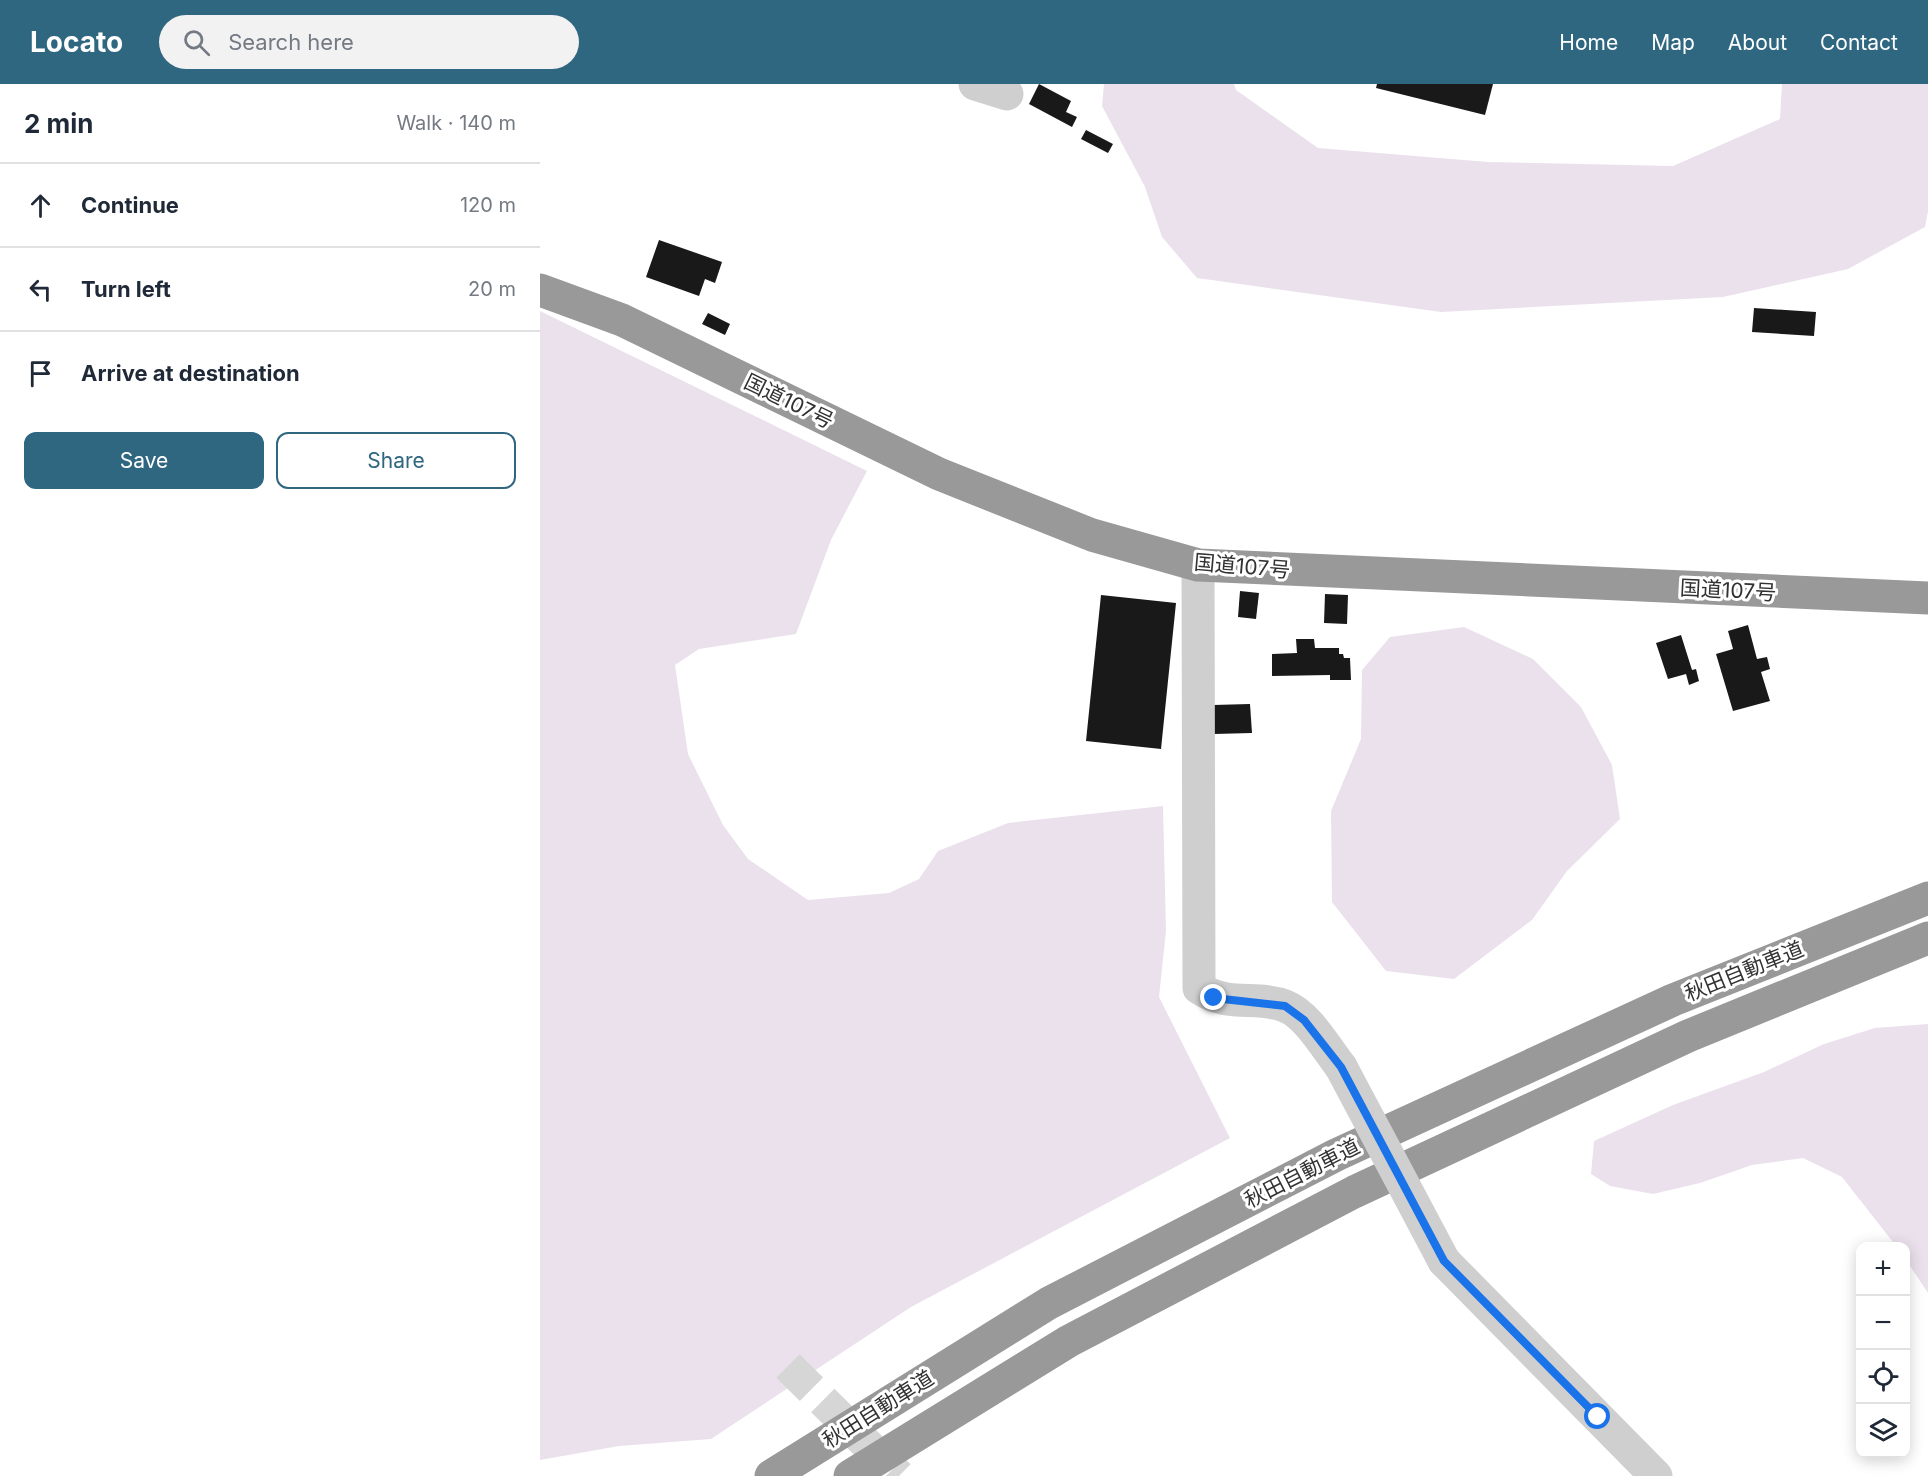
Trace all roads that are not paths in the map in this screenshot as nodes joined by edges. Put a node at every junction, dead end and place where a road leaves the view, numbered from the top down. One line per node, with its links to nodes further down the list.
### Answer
1 (975, 84): 2 (street)
2 (1007, 94)
3 (540, 290): 4 (highway, 国道107号)
4 (1198, 565): 5 (highway, 国道107号); 10 (street, bridge)
5 (1928, 598)
6 (1928, 898): 8 (highway, 秋田自動車道)
7 (1928, 938): 9 (highway, 秋田自動車道)
8 (771, 1476)
9 (850, 1476)
10 (1656, 1476)

